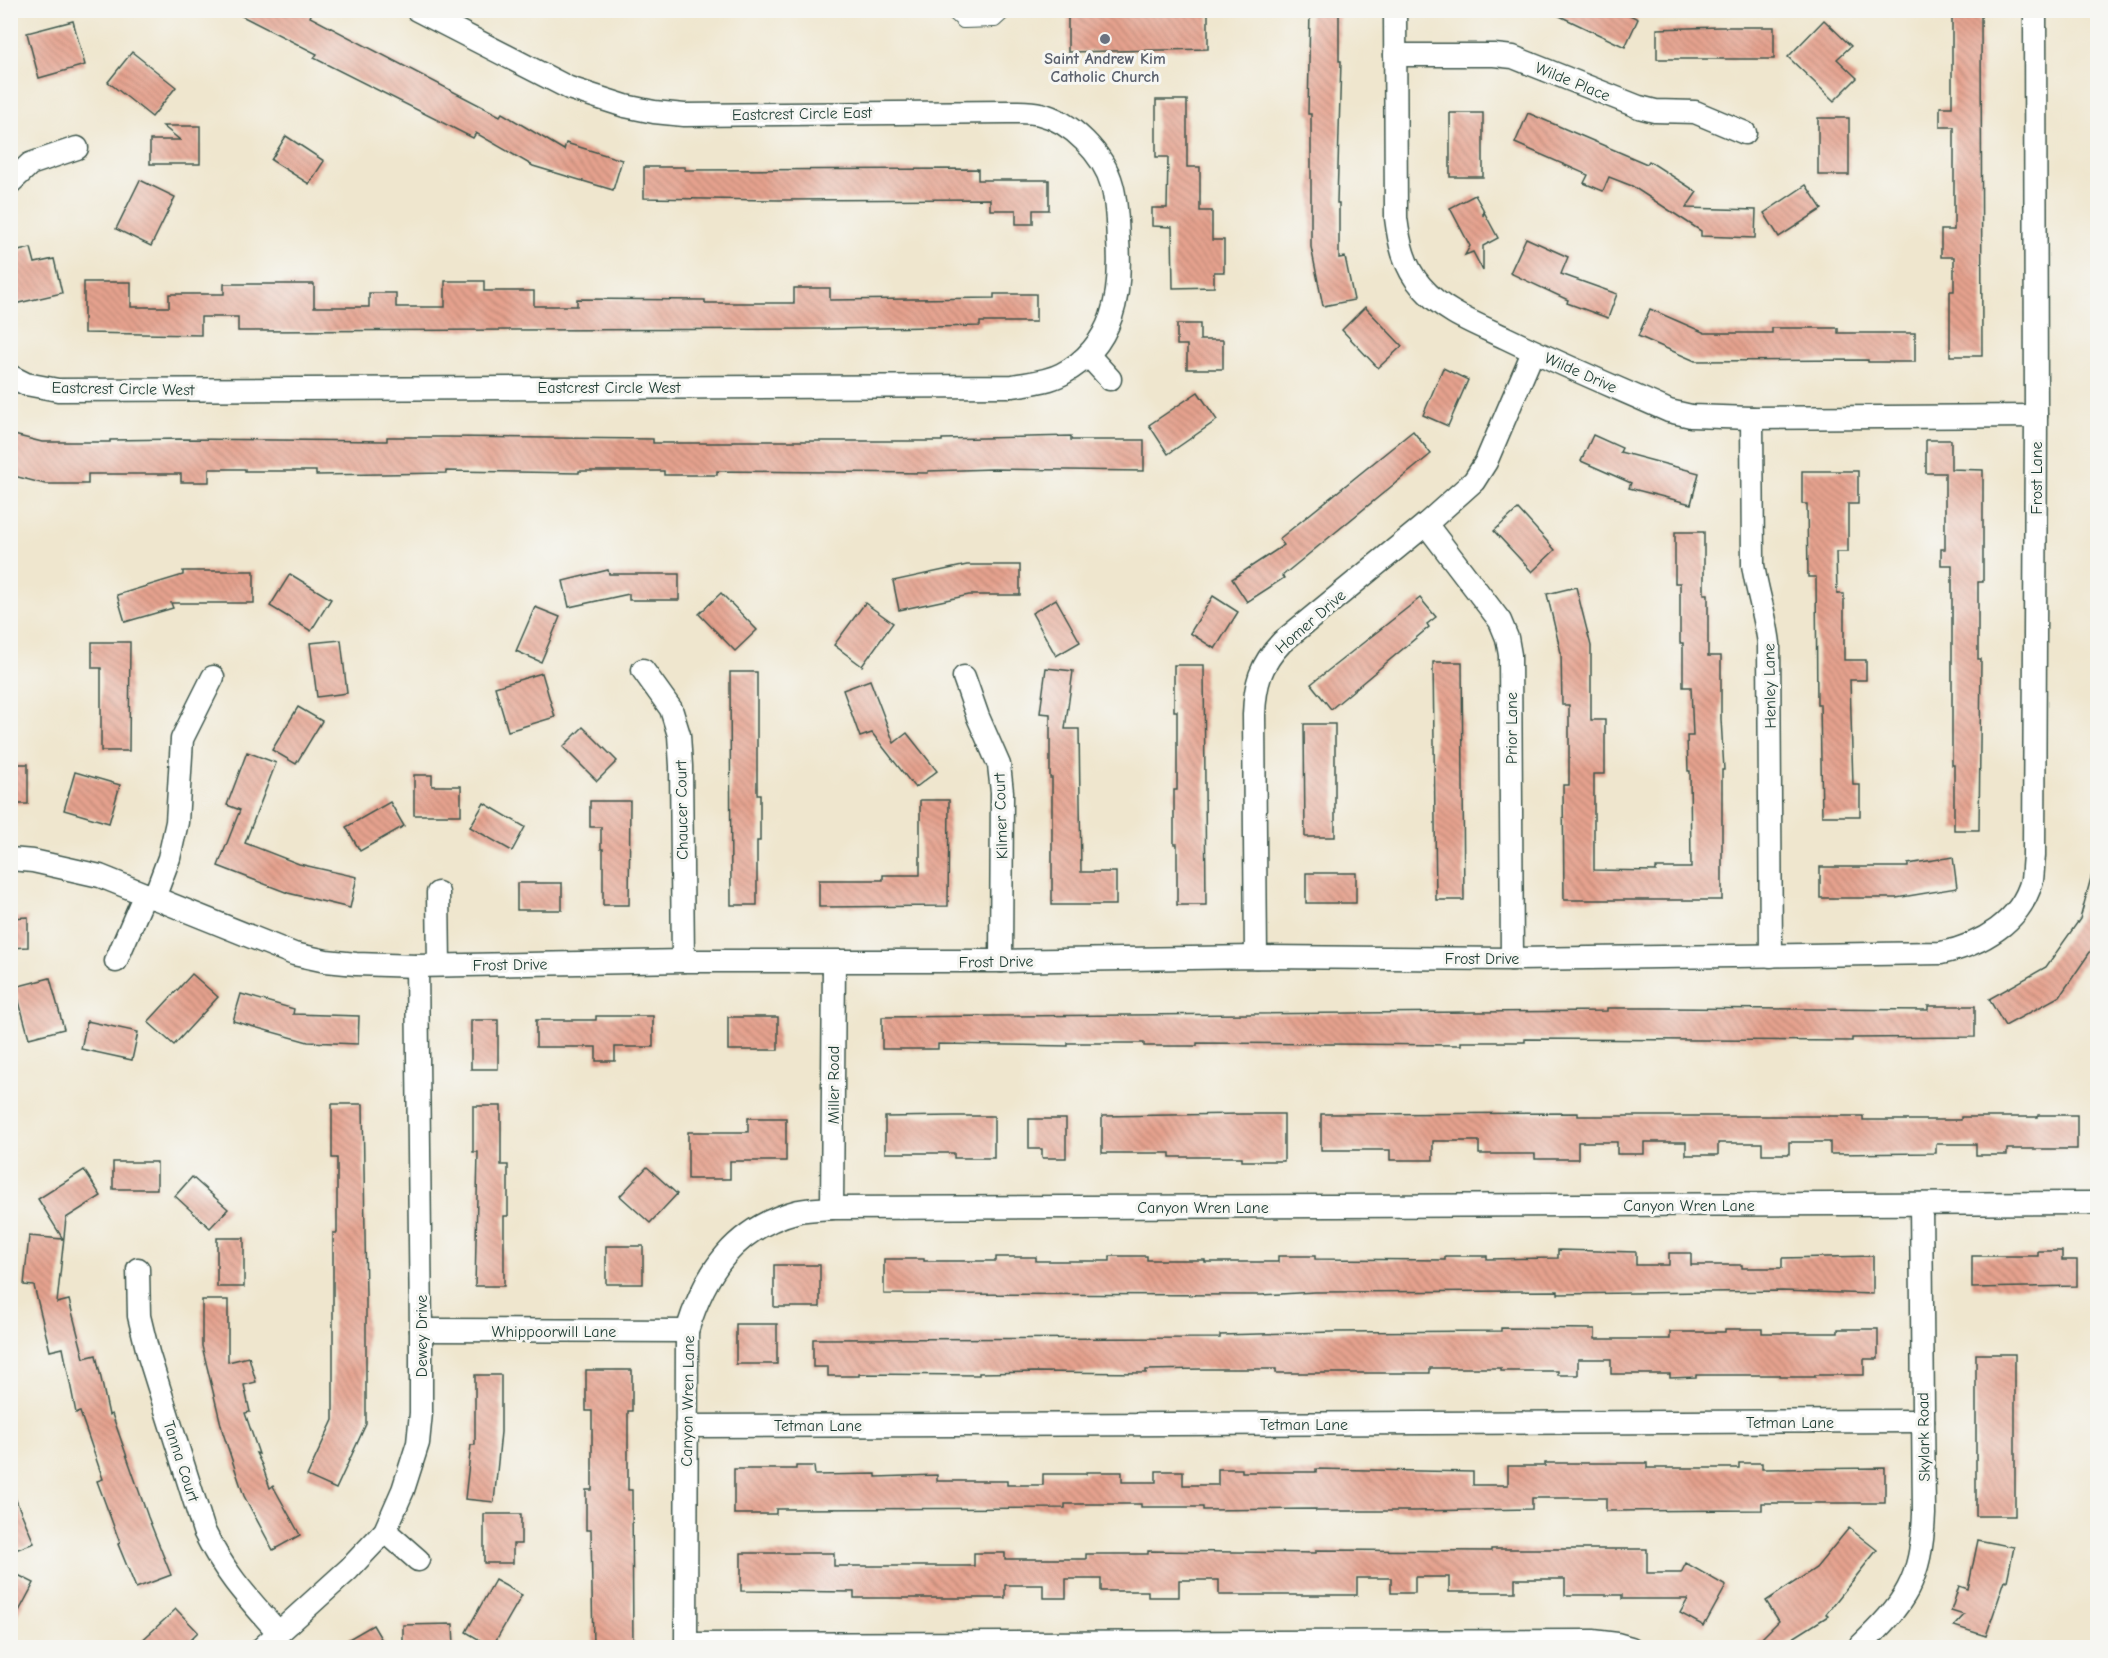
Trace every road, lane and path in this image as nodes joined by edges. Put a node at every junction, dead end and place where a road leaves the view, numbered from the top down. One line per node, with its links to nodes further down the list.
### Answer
1 (417, 10): 6 (street, Eastcrest Circle East)
2 (950, 10): 3 (lane)
3 (1007, 10)
4 (1395, 10): 7 (street, Wilde Drive)
5 (2035, 10): 16 (street, Frost Lane)
6 (444, 17): 11 (street, Eastcrest Circle East)
7 (1395, 55): 8 (street, Wilde Place); 12 (street, Wilde Drive)
8 (1745, 133)
9 (77, 148): 10 (street)
10 (10, 183)
11 (1119, 249): 13 (street, Eastcrest Circle West)
12 (1533, 352): 17 (street, Wilde Drive); 18 (street, Homer Drive)
13 (1088, 355): 14 (street, Eastcrest Circle West); 15 (street)
14 (10, 376)
15 (1110, 379)
16 (2036, 416): 17 (street, Wilde Drive); 25 (street, Frost Lane)
17 (1752, 418): 26 (street, Henley Lane)
18 (1426, 524): 27 (street, Homer Drive); 28 (street, Prior Lane)
19 (643, 670): 29 (street, Chaucer Court)
20 (213, 677): 24 (street)
21 (964, 677): 30 (street, Kilmer Court)
22 (10, 859): 24 (street, Frost Drive)
23 (438, 893): 33 (street)
24 (149, 896): 31 (street); 34 (street, Frost Drive)
25 (1995, 932): 26 (street, Frost Drive)
26 (1771, 956): 28 (street, Frost Drive)
27 (1256, 957): 28 (street, Frost Drive); 30 (street, Frost Drive)
28 (1512, 958)
29 (683, 961): 32 (street, Frost Drive); 33 (street, Frost Drive)
30 (1001, 961): 32 (street, Frost Drive)
31 (116, 962)
32 (834, 962): 37 (street, Miller Road)
33 (439, 965): 34 (street, Frost Drive)
34 (417, 966): 39 (street, Dewey Drive)
35 (2097, 1203): 36 (street, Canyon Wren Lane)
36 (1921, 1204): 37 (street, Canyon Wren Lane); 41 (street, Skylark Road)
37 (832, 1208): 40 (street, Canyon Wren Lane)
38 (138, 1269): 45 (street, Tanna Court)
39 (421, 1330): 40 (street, Whippoorwill Lane); 43 (street, Dewey Drive)
40 (687, 1331): 42 (street, Canyon Wren Lane)
41 (1923, 1421): 42 (street, Tetman Lane); 48 (street, Skylark Road)
42 (686, 1426): 46 (street, Canyon Wren Lane)
43 (385, 1531): 44 (street); 45 (street, Dewey Drive)
44 (418, 1560)
45 (270, 1640)
46 (686, 1646): 47 (street)
47 (1631, 1647)
48 (1858, 1647)

